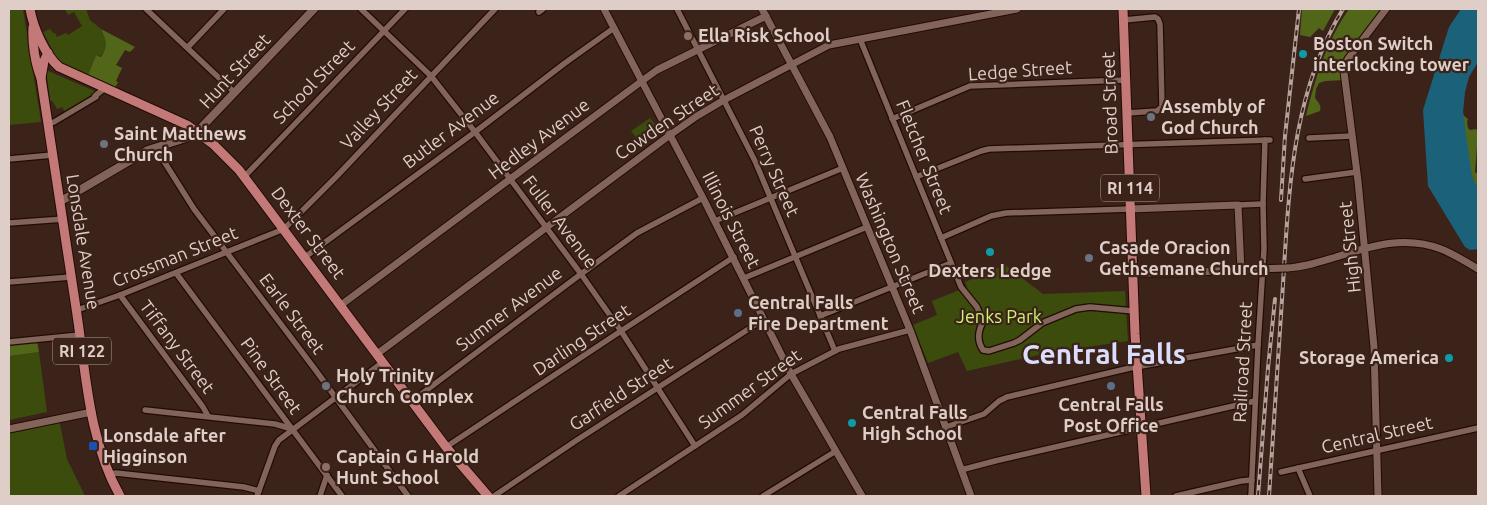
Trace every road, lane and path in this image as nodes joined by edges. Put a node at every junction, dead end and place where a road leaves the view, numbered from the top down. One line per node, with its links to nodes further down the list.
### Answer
1 (30, 9): 16 (main road, Lonsdale Avenue / RI 122)
2 (146, 9): 20 (street)
3 (224, 9): 20 (street)
4 (314, 9): 29 (main road, Hunt Street)
5 (361, 9): 18 (street, Fuller Avenue)
6 (405, 9): 18 (street, School Street)
7 (495, 9): 24 (street, Valley Street)
8 (604, 9): 17 (street, Illinois Street)
9 (677, 9): 21 (street, Perry Street)
10 (762, 9): 14 (street, Washington Street)
11 (1017, 9): 19 (street, Cowden Street)
12 (1123, 9): 15 (main road, Broad Street / RI 114)
13 (1386, 9): 37 (street, High Street)
14 (766, 16): 21 (street, Hedley Avenue); 23 (street, Washington Street)
15 (1124, 20): 27 (main road, Broad Street / RI 114); 31 (street)
16 (33, 22): 22 (main road, Lonsdale Avenue / RI 122); 25 (main road, Lonsdale Avenue / RI 122)
17 (614, 28): 26 (street, Illinois Street); 35 (street, Butler Avenue)
18 (384, 30): 24 (street, Fuller Avenue); 45 (street, School Street)
19 (860, 39): 23 (street, Cowden Street); 32 (street, Fletcher Street)
20 (188, 47): 29 (street)
21 (698, 50): 26 (street, Hedley Avenue); 30 (street, Perry Street)
22 (48, 53): 25 (main road, Lonsdale Avenue / RI 122); 28 (main road, Dexter Street)
23 (791, 64): 30 (street, Cowden Street); 43 (street, Washington Street)
24 (431, 76): 35 (street, Fuller Avenue); 60 (street, Valley Street)
25 (40, 78): 33 (main road, Lonsdale Avenue / RI 122)
26 (642, 80): 36 (street, Illinois Street); 48 (street, Hedley Avenue)
27 (1126, 80): 31 (main road, Broad Street / RI 114); 32 (street, Ledge Street)
28 (105, 88): 33 (street); 34 (main road, Dexter Street)
29 (235, 92): 34 (main road, Hunt Street)
30 (724, 100): 36 (street, Cowden Street); 50 (street, Perry Street)
31 (1127, 113): 39 (main road, Broad Street / RI 114)
32 (892, 118): 46 (street, Fletcher Street)
33 (48, 124): 41 (main road, Lonsdale Avenue / RI 122)
34 (197, 132): 40 (main road); 45 (main road, Dexter Street)
35 (474, 132): 48 (street, Fuller Avenue); 64 (street, Butler Avenue)
36 (670, 135): 49 (street, Illinois Street); 58 (street, Cowden Street)
37 (1352, 136): 38 (street); 44 (street, High Street)
38 (1309, 138)
39 (1128, 144): 46 (street); 52 (street, Railroad Street); 54 (main road, Broad Street / RI 114)
40 (156, 146): 51 (main road); 63 (street, Earle Street)
41 (53, 155): 42 (street); 51 (main road, Lonsdale Avenue / RI 122)
42 (9, 159)
43 (843, 168): 50 (street); 59 (street, Washington Street)
44 (1357, 172): 47 (street); 62 (street, High Street)
45 (245, 176): 60 (main road, Dexter Street)
46 (916, 177): 61 (street, Fletcher Street)
47 (1305, 179)
48 (510, 180): 58 (street, Fuller Avenue); 78 (street, Hedley Avenue)
49 (703, 198): 56 (street, Illinois Street); 72 (street, Sumner Avenue)
50 (771, 198): 56 (street); 65 (street, Perry Street)
51 (61, 201): 55 (main road, Lonsdale Avenue / RI 122)
52 (1263, 204): 53 (street); 87 (street, Railroad Street)
53 (1238, 205): 54 (street); 69 (street)
54 (1130, 209): 61 (street); 71 (main road, Broad Street / RI 114)
55 (64, 219): 57 (street); 73 (main road, Lonsdale Avenue / RI 122)
56 (715, 221): 66 (street, Illinois Street)
57 (9, 223)
58 (546, 227): 72 (street, Fuller Avenue); 89 (street, Cowden Street)
59 (867, 227): 65 (street); 76 (street, Washington Street)
60 (284, 230): 63 (street, Crossman Street); 64 (main road, Dexter Street)
61 (941, 238): 67 (street, Fletcher Street)
62 (1365, 248): 68 (street); 69 (street, bridge); 107 (street, High Street)
63 (227, 252): 70 (street, Crossman Street); 94 (street, Earle Street)
64 (305, 257): 78 (main road, Dexter Street)
65 (796, 257): 74 (street); 81 (street, Perry Street)
66 (734, 258): 74 (street, Illinois Street); 84 (street, Darling Street)
67 (952, 263): 76 (street); 80 (street, Fletcher Street)
68 (1478, 269)
69 (1241, 270): 71 (street)
70 (176, 273): 77 (street, Crossman Street); 104 (street, Pine Street)
71 (1132, 273): 80 (main road, Broad Street / RI 114)
72 (581, 274): 84 (street, Fuller Avenue); 95 (street, Sumner Avenue)
73 (71, 277): 75 (street); 79 (main road, Lonsdale Avenue / RI 122)
74 (744, 278): 82 (street, Illinois Street)
75 (9, 282)
76 (891, 286): 81 (street); 83 (street, Washington Street)
77 (120, 295): 79 (street, Crossman Street); 99 (street, Tiffany Street)
78 (341, 305): 89 (main road, Dexter Street)
79 (77, 310): 85 (main road, Lonsdale Avenue / RI 122)
80 (1134, 312): 91 (main road, Broad Street / RI 114)
81 (820, 316): 88 (street, Perry Street)
82 (764, 319): 92 (street, Illinois Street); 93 (street, Garfield Street)
83 (910, 330): 88 (street, Summer Street); 100 (street, Washington Street)
84 (620, 331): 93 (street, Fuller Avenue); 106 (street, Darling Street)
85 (80, 335): 86 (street); 98 (main road, Lonsdale Avenue / RI 122)
86 (9, 342)
87 (1258, 345): 91 (street); 96 (street, Railroad Street)
88 (835, 351): 92 (street, Summer Street)
89 (377, 354): 90 (main road, Dexter Street)
90 (383, 362): 94 (street); 95 (main road, Dexter Street)
91 (1137, 366): 100 (street); 101 (main road, Broad Street / RI 114)
92 (791, 374): 105 (street, Summer Street); 108 (street, Illinois Street)
93 (659, 388): 105 (street, Fuller Avenue); 121 (street, Garfield Street)
94 (335, 397): 104 (street); 119 (street, Earle Street)
95 (412, 401): 106 (main road, Dexter Street)
96 (1255, 401): 101 (street); 114 (street, Railroad Street)
97 (145, 410): 99 (street)
98 (92, 412): 103 (street); 112 (main road, Lonsdale Avenue / RI 122)
99 (208, 416): 104 (street)
100 (946, 427): 110 (street, Washington Street)
101 (1141, 427): 110 (street); 126 (main road, Broad Street / RI 114)
102 (1478, 428): 107 (street, Central Street)
103 (9, 429)
104 (292, 429): 113 (street, Pine Street); 115 (street)
105 (695, 446): 122 (street, Summer Street)
106 (446, 447): 120 (main road, Dexter Street)
107 (1376, 450): 109 (street, Central Street); 130 (street, High Street)
108 (836, 451): 123 (street); 124 (street, Illinois Street)
109 (1298, 468): 111 (street, Central Street); 129 (street)
110 (962, 470): 125 (street, Washington Street)
111 (1281, 472)
112 (108, 474): 115 (street); 116 (main road, Lonsdale Avenue / RI 122)
113 (327, 475): 117 (street); 118 (street, Pine Street)
114 (1252, 480): 127 (street); 128 (street, Railroad Street)
115 (258, 494)
116 (120, 496)
117 (320, 496)
118 (342, 496)
119 (408, 496)
120 (488, 496)
121 (494, 496)
122 (619, 496)
123 (763, 496)
124 (862, 496)
125 (971, 496)
126 (1146, 496)
127 (1176, 496)
128 (1251, 496)
129 (1310, 496)
130 (1378, 496)

